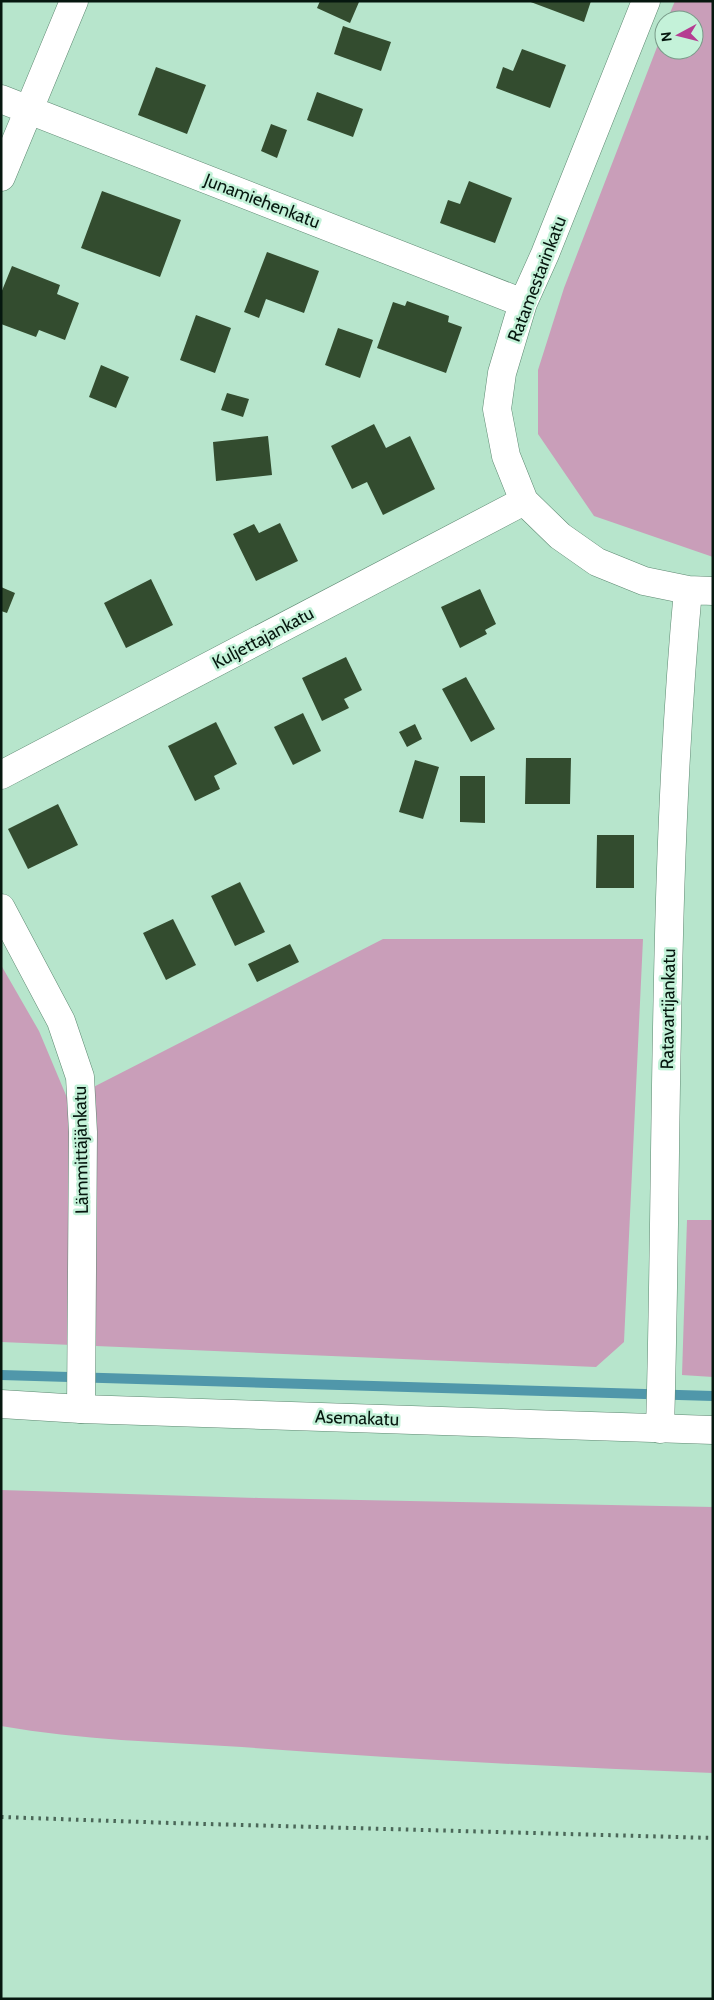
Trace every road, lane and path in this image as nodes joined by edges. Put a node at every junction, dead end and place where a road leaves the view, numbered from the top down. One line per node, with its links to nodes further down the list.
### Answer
1 (74, 1): 4 (street)
2 (646, 1): 6 (street, Ratamestarinkatu)
3 (1, 99): 4 (street, Junamiehenkatu)
4 (29, 109): 5 (street); 6 (street, Junamiehenkatu)
5 (1, 177)
6 (523, 303): 7 (street, Ratamestarinkatu)
7 (524, 501): 8 (street, Ratamestarinkatu); 9 (street, Kuljettajankatu)
8 (701, 591): 13 (street, Ratavartijankatu)
9 (1, 775)
10 (1, 908): 12 (street, Lämmittäjänkatu)
11 (1, 1404): 12 (street, Asemakatu)
12 (81, 1409): 13 (street, Asemakatu)
13 (660, 1429): 14 (street, Asemakatu)
14 (713, 1430)

